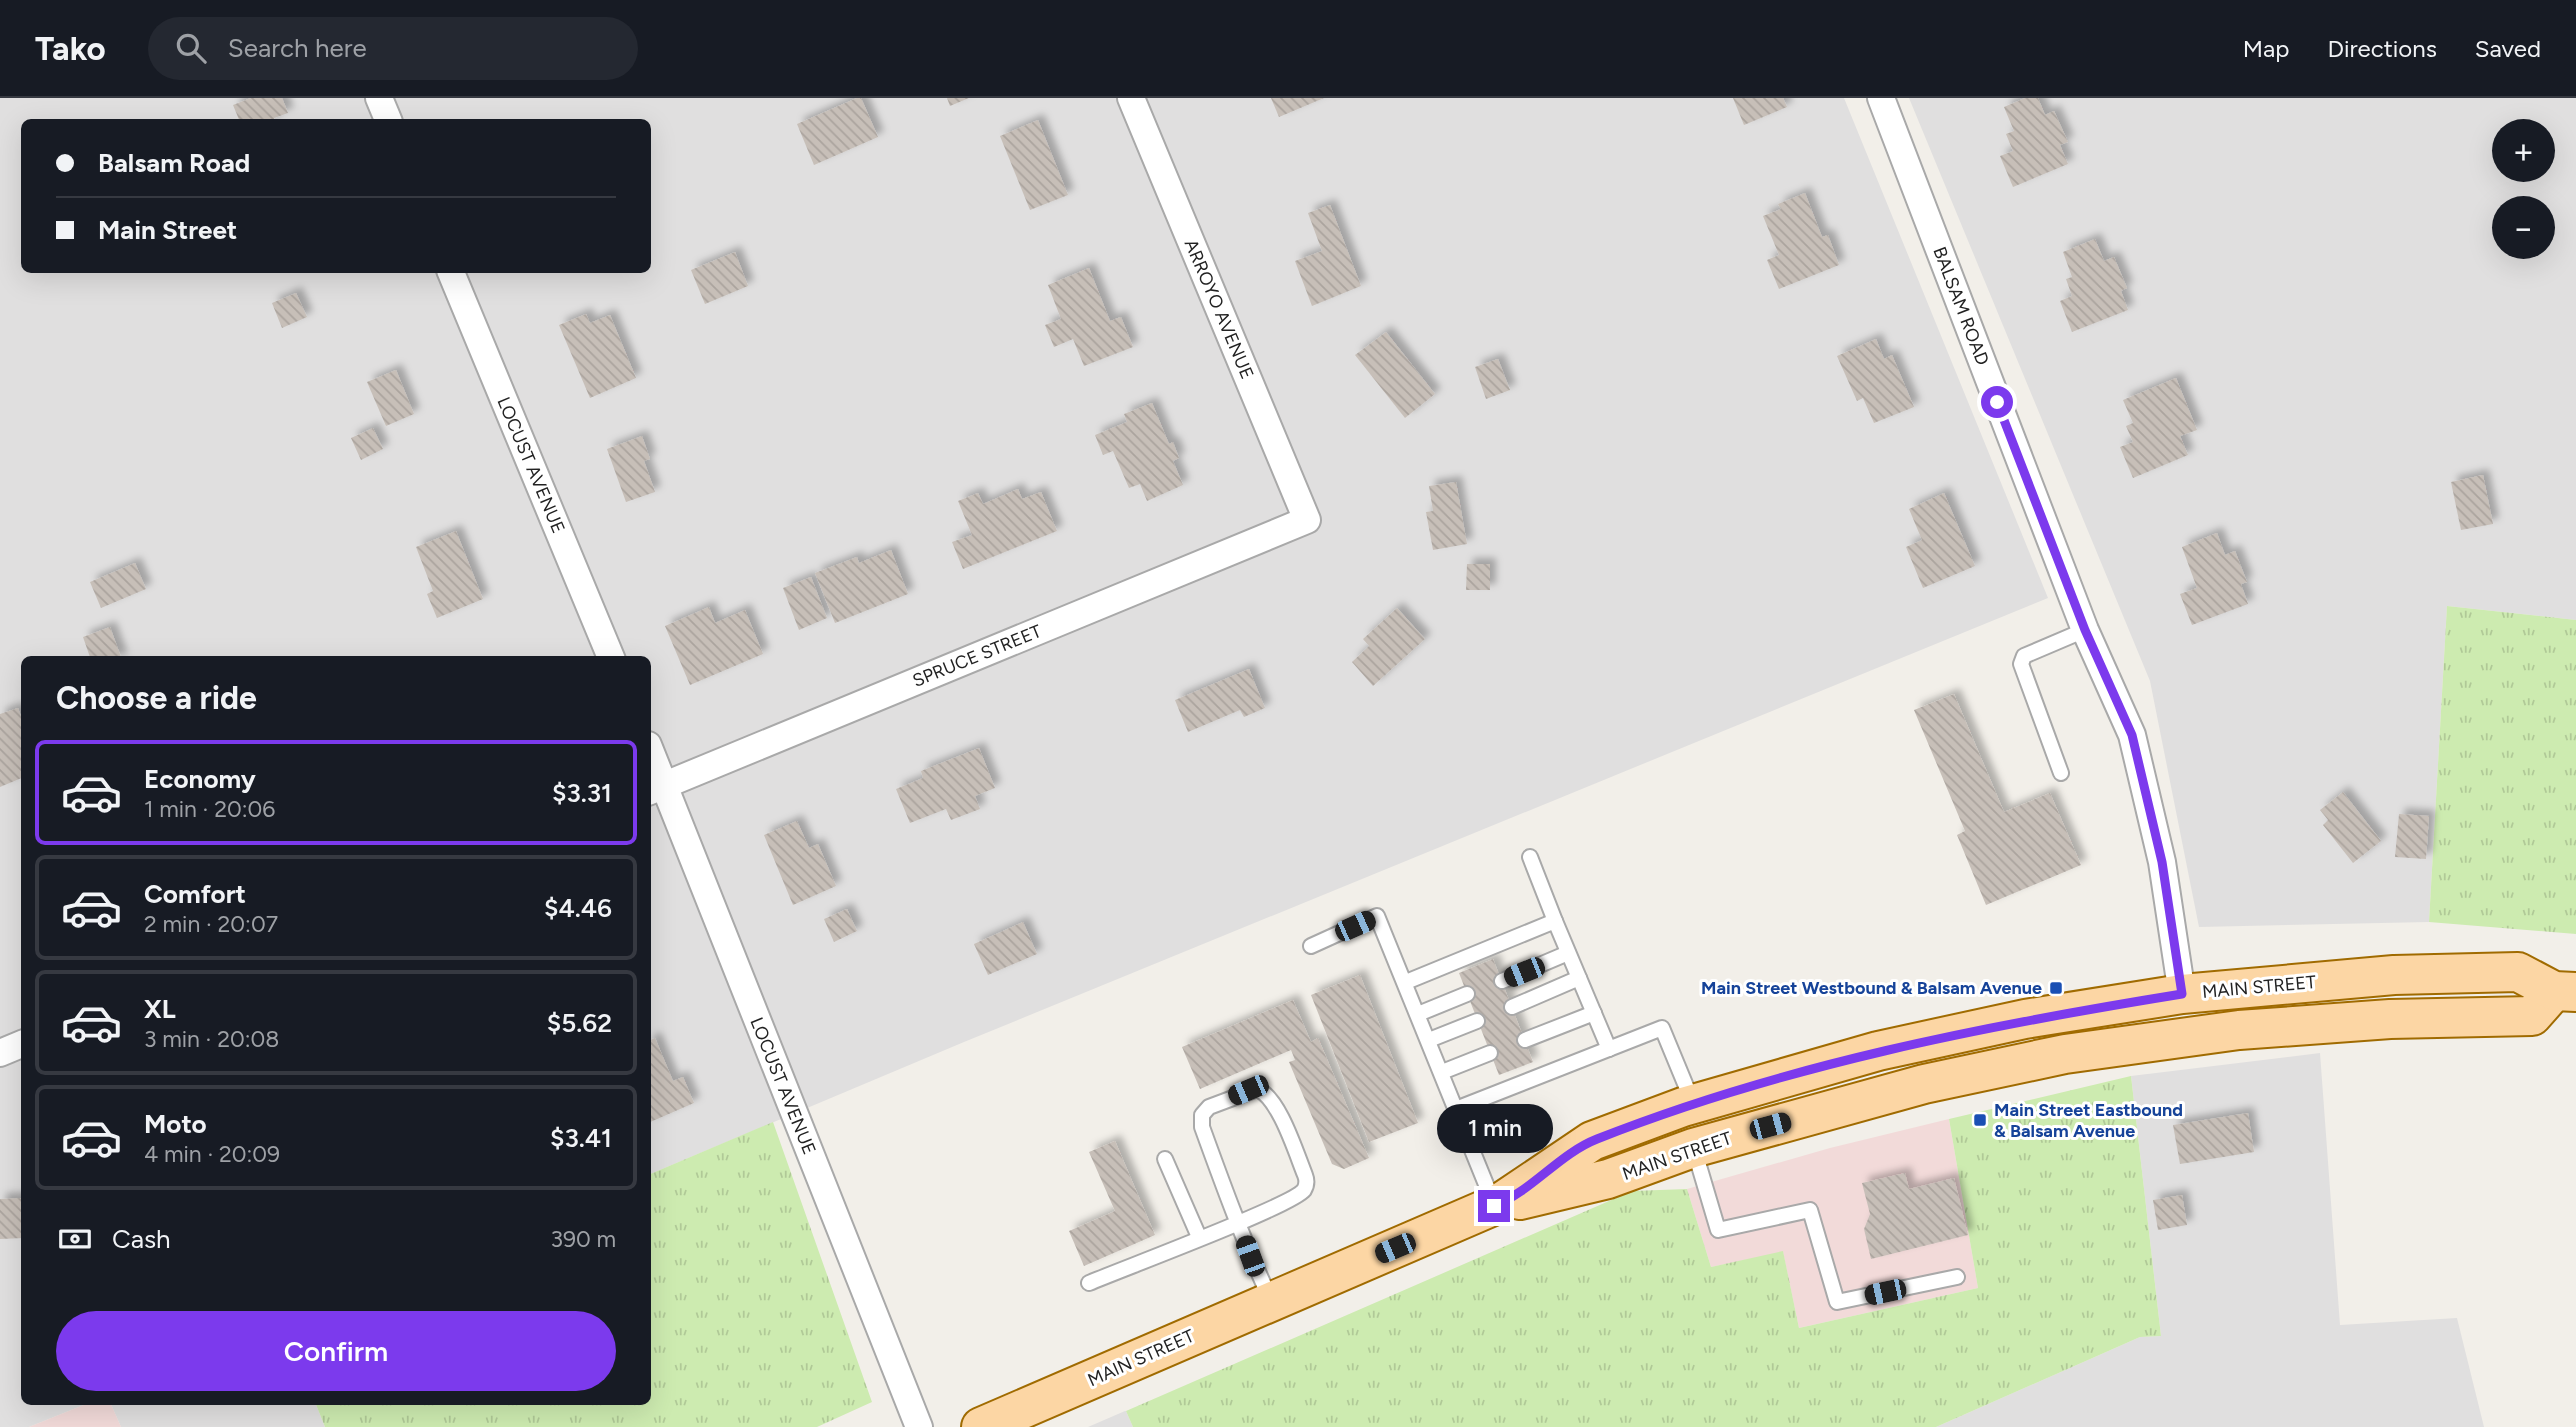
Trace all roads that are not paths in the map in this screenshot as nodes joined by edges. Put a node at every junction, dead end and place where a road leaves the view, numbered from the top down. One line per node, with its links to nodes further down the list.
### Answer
1 (379, 98): 4 (street)
2 (1131, 98): 6 (street, ARROYO AVENUE)
3 (1881, 98): 7 (street, BALSAM ROAD)
4 (388, 119)
5 (451, 273): 8 (street, LOCUST AVENUE)
6 (1307, 520): 11 (street, SPRUCE STREET)
7 (2085, 630): 10 (lane); 21 (street, BALSAM ROAD)
8 (610, 656)
9 (651, 762): 11 (street, LOCUST AVENUE)
10 (2061, 773)
11 (656, 789): 44 (street, LOCUST AVENUE)
12 (1530, 857): 13 (lane)
13 (1555, 921): 15 (lane); 18 (lane)
14 (1311, 946): 18 (lane)
15 (1568, 953): 16 (lane); 17 (lane)
16 (1579, 978): 22 (lane); 23 (lane)
17 (1502, 981)
18 (1406, 982): 24 (lane)
19 (2565, 991): 21 (main road, MAIN STREET); 33 (main road, MAIN STREET)
20 (1467, 994): 24 (lane)
21 (2182, 994): 33 (main road); 34 (main road, MAIN STREET)
22 (1512, 1007)
23 (1594, 1013): 27 (lane); 29 (lane)
24 (1418, 1014): 26 (lane)
25 (1477, 1021): 26 (lane)
26 (1429, 1040): 32 (lane)
27 (1524, 1040)
28 (21, 1044): 30 (street)
29 (1609, 1049): 34 (lane); 35 (lane)
30 (0, 1053)
31 (1490, 1054): 32 (lane)
32 (1442, 1072): 35 (lane)
33 (1924, 1084): 36 (main road, MAIN STREET)
34 (1694, 1104): 38 (main road, MAIN STREET)
35 (1456, 1109): 38 (lane)
36 (1693, 1147): 38 (main road, MAIN STREET); 41 (lane)
37 (1165, 1159): 40 (lane)
38 (1494, 1206): 43 (main road, MAIN STREET)
39 (1238, 1222): 39 (lane); 40 (lane); 43 (lane)
40 (1199, 1237): 42 (lane)
41 (1957, 1277)
42 (1089, 1283)
43 (1272, 1301): 45 (main road, MAIN STREET)
44 (919, 1427)
45 (981, 1427)

